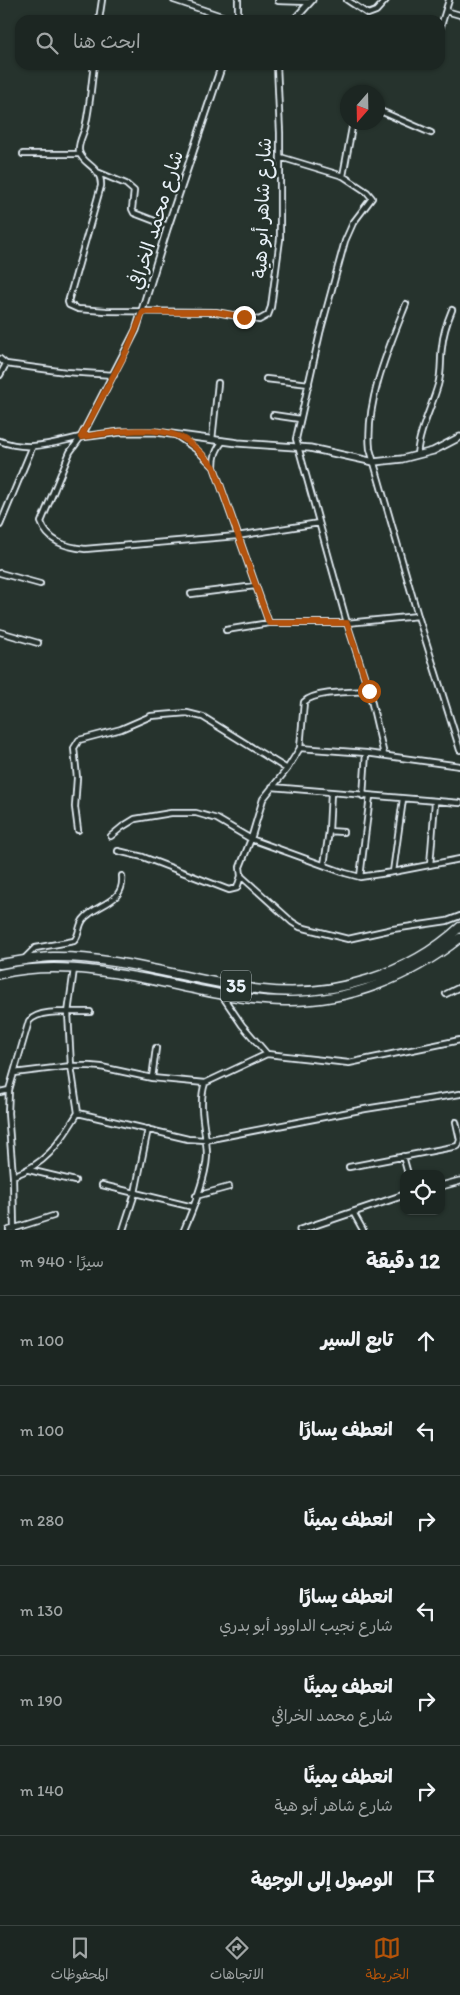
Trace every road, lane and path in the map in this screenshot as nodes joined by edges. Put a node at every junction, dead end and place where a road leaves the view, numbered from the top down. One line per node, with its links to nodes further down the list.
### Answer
1 (102, 0): 10 (street)
2 (174, 0): 11 (street)
3 (238, 0): 12 (street)
4 (347, 0): 5 (street)
5 (386, 0)
6 (449, 0): 9 (street)
7 (278, 1): 8 (street)
8 (311, 1): 13 (street)
9 (446, 11): 14 (street); 15 (street)
10 (100, 15)
11 (218, 15)
12 (238, 15)
13 (298, 15)
14 (445, 15)
15 (460, 15)
16 (93, 70): 23 (street)
17 (220, 70): 27 (street, شارع محمد الخرافي)
18 (277, 70): 24 (street, شارع شاهر أبو هية)
19 (385, 113): 21 (street)
20 (351, 130): 26 (street)
21 (431, 133)
22 (23, 154): 23 (street)
23 (80, 154): 25 (street)
24 (280, 157): 26 (street); 30 (street, شارع شاهر أبو هية)
25 (97, 172): 27 (street); 30 (street)
26 (342, 176): 37 (street)
27 (168, 226): 30 (street, شارع محمد الخرافي)
28 (406, 304): 49 (street)
29 (452, 310): 48 (street)
30 (143, 312): 34 (street, شارع محمد الخرافي)
31 (0, 360): 32 (street)
32 (6, 364): 33 (street); 34 (street)
33 (0, 375)
34 (114, 375): 41 (street, شارع محمد الخرافي)
35 (266, 379): 37 (street)
36 (218, 383): 43 (street)
37 (308, 384): 39 (street)
38 (273, 415): 39 (street)
39 (300, 419): 46 (street)
40 (178, 436): 41 (street); 43 (street); 50 (street)
41 (81, 437): 47 (street); 53 (street, شارع محمد الخرافي)
42 (460, 437): 48 (street)
43 (212, 440): 45 (street)
44 (0, 441): 47 (street)
45 (223, 442): 46 (street); 50 (street)
46 (297, 447): 49 (street); 51 (street)
47 (32, 448): 52 (street)
48 (417, 456): 49 (street)
49 (374, 462): 58 (street)
50 (214, 467): 53 (street)
51 (319, 523): 53 (street, شارع محمد الخرافي); 60 (street)
52 (0, 525)
53 (237, 536): 56 (street)
54 (0, 573): 55 (street)
55 (40, 584)
56 (255, 586): 57 (street); 59 (street)
57 (191, 594)
58 (418, 616): 60 (street); 66 (street)
59 (269, 623): 60 (street); 61 (street)
60 (347, 623): 64 (street)
61 (226, 630)
62 (0, 632): 63 (street)
63 (38, 643)
64 (369, 691): 65 (street); 68 (street)
65 (300, 748): 67 (street); 70 (street)
66 (460, 750)
67 (366, 753): 68 (street); 73 (street)
68 (384, 755): 69 (street)
69 (460, 766)
70 (287, 769): 71 (street); 78 (street)
71 (272, 787): 72 (street); 82 (street)
72 (331, 793): 73 (street); 79 (street)
73 (363, 796): 74 (street)
74 (370, 796): 75 (street); 90 (street)
75 (403, 799): 76 (street); 87 (street)
76 (435, 802): 77 (street); 86 (street)
77 (460, 803)
78 (78, 830)
79 (329, 831): 80 (street); 85 (street)
80 (343, 832)
81 (111, 836): 82 (street)
82 (251, 839): 85 (street); 89 (street)
83 (118, 851): 89 (street)
84 (460, 859): 86 (street)
85 (324, 865): 90 (street)
86 (430, 865): 87 (street)
87 (393, 872): 90 (street)
88 (122, 876): 94 (street)
89 (241, 876): 91 (street)
90 (360, 877)
91 (460, 916)
92 (460, 927): 94 (highway, 35)
93 (460, 938): 99 (highway, 35)
94 (23, 960): 95 (highway, 35)
95 (0, 964)
96 (75, 967): 97 (highway, 35); 99 (highway, 35); 102 (street)
97 (0, 974)
98 (460, 987): 100 (street)
99 (220, 993): 105 (street)
100 (446, 994)
101 (90, 1012): 102 (street)
102 (68, 1014): 106 (street); 107 (street)
103 (460, 1040): 105 (street)
104 (156, 1048): 108 (street)
105 (267, 1054): 109 (street)
106 (71, 1066): 107 (street); 108 (street); 113 (street)
107 (14, 1073): 110 (street)
108 (152, 1078): 109 (street)
109 (205, 1083): 116 (street)
110 (9, 1090): 111 (street); 121 (street)
111 (0, 1092)
112 (460, 1094): 116 (street)
113 (78, 1113): 115 (street); 119 (street)
114 (456, 1122): 117 (street)
115 (148, 1129): 116 (street); 127 (street)
116 (206, 1140): 128 (street)
117 (403, 1156): 118 (street); 120 (street)
118 (349, 1167)
119 (29, 1170): 121 (street); 122 (street)
120 (407, 1170)
121 (13, 1176): 133 (street)
122 (75, 1181)
123 (460, 1181): 125 (street)
124 (102, 1185): 127 (street)
125 (445, 1185)
126 (229, 1187): 128 (street)
127 (135, 1193): 130 (street); 134 (street)
128 (196, 1196): 130 (street)
129 (400, 1196): 131 (street)
130 (193, 1207): 135 (street)
131 (353, 1212): 136 (street); 137 (street)
132 (53, 1216): 133 (street)
133 (13, 1229)
134 (123, 1230)
135 (184, 1230)
136 (300, 1230)
137 (363, 1230)

